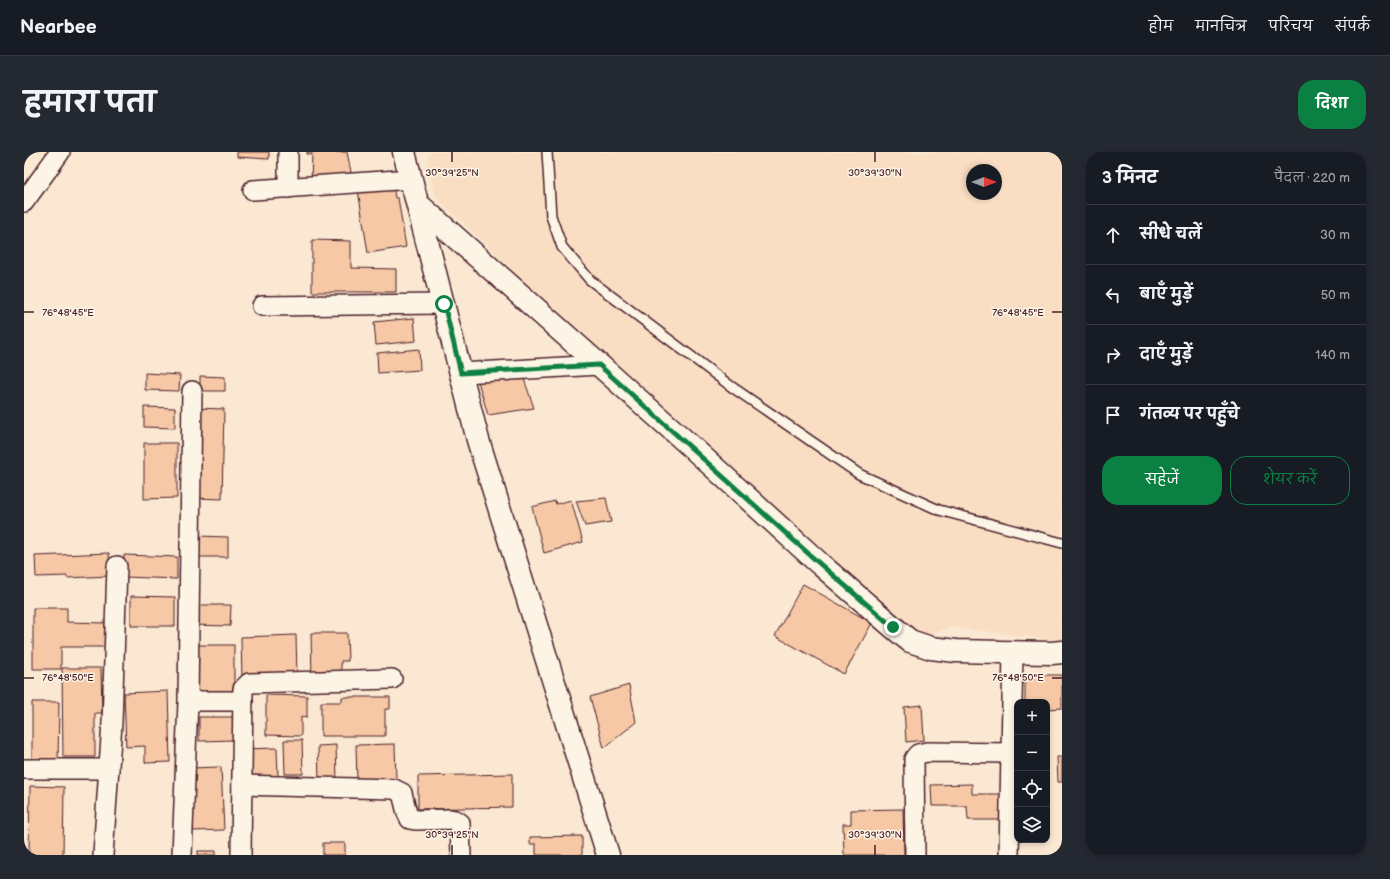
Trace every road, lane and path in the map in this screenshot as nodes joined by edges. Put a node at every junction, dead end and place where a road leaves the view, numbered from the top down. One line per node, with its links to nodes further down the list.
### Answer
1 (60, 152): 8 (street)
2 (288, 152): 6 (street)
3 (404, 152): 5 (street)
4 (547, 152): 15 (lane)
5 (412, 179): 6 (street); 9 (street)
6 (288, 188): 7 (street)
7 (253, 190)
8 (24, 202)
9 (418, 204): 10 (street); 12 (street)
10 (444, 304): 11 (street); 13 (street)
11 (262, 306)
12 (599, 365): 13 (street); 17 (street)
13 (461, 373): 30 (street)
14 (192, 391): 21 (street)
15 (1062, 543)
16 (116, 566): 24 (street)
17 (1012, 652): 18 (street); 22 (street)
18 (1062, 652)
19 (392, 679): 20 (street)
20 (243, 701): 21 (street); 25 (street)
21 (188, 702): 27 (street)
22 (1012, 753): 31 (street); 32 (street)
23 (24, 769): 24 (street)
24 (109, 769): 26 (street)
25 (242, 785): 28 (street); 29 (street)
26 (103, 855)
27 (182, 855)
28 (241, 855)
29 (461, 855)
30 (608, 855)
31 (914, 855)
32 (1009, 855)

